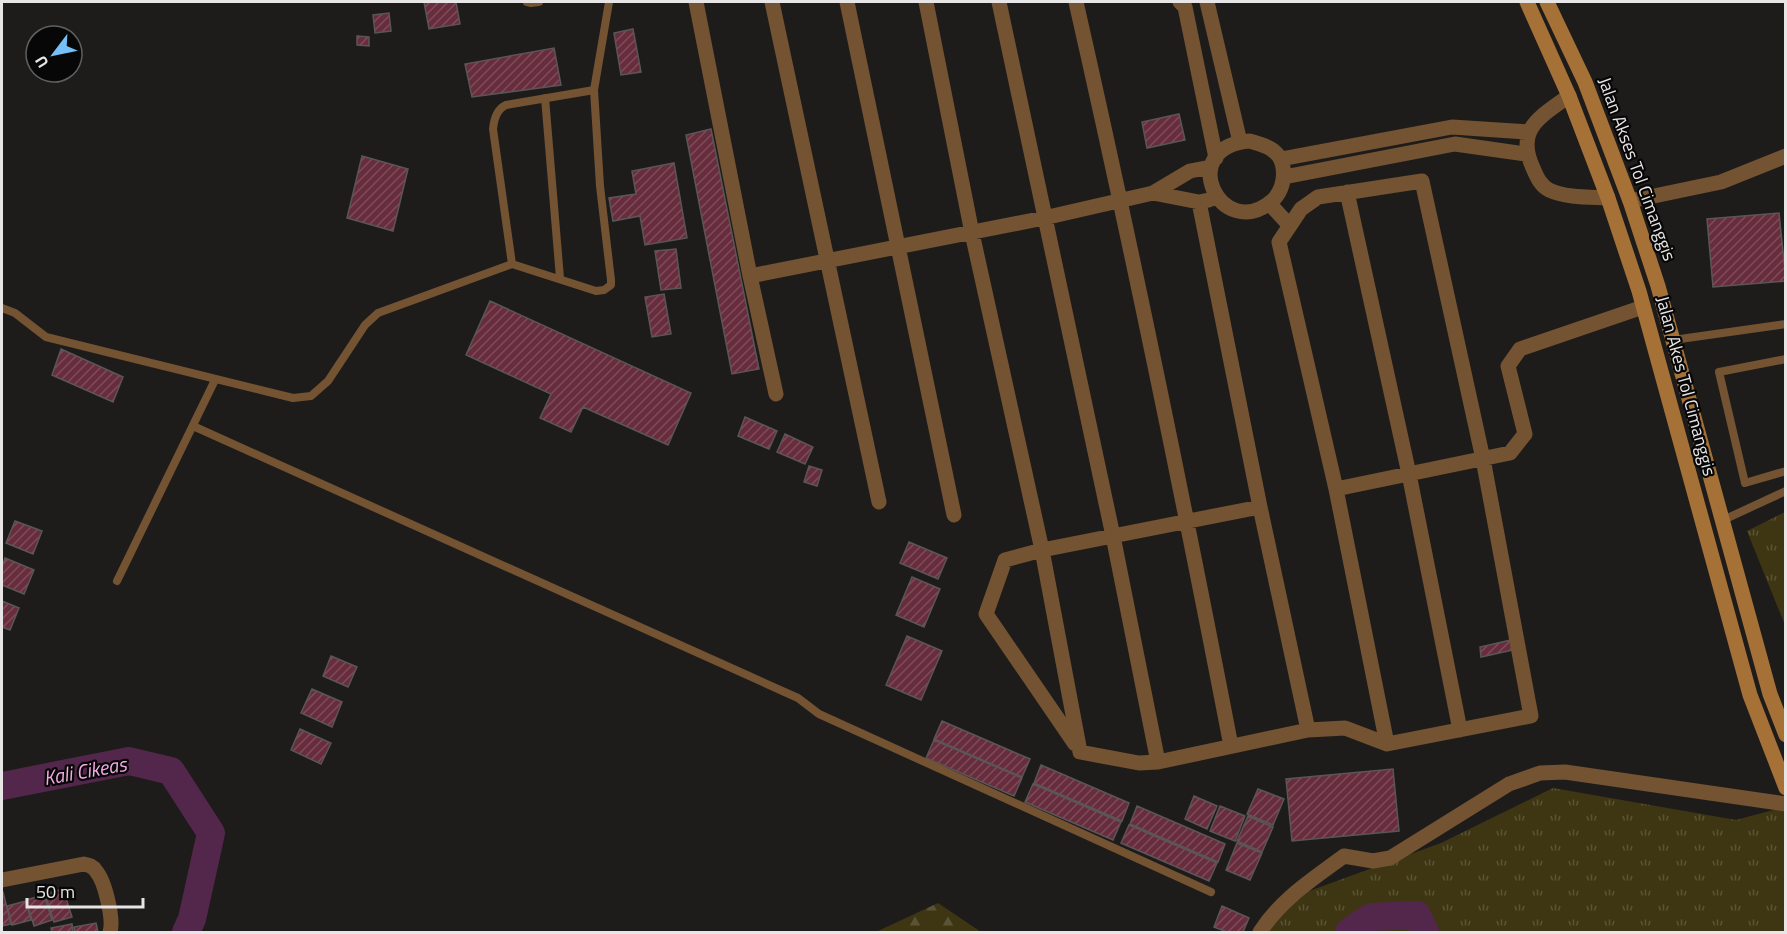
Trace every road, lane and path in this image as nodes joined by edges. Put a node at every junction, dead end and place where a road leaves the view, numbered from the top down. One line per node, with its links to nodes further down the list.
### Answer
1 (527, 2): 2 (lane)
2 (539, 2)
3 (609, 2): 14 (lane)
4 (696, 2): 38 (street)
5 (772, 2): 36 (street)
6 (847, 2): 35 (street)
7 (926, 2): 34 (street)
8 (999, 2): 32 (street)
9 (1076, 2): 28 (street)
10 (1207, 2): 18 (street)
11 (1527, 2): 15 (main road, Jalan Akes Tol Cimanggis)
12 (1547, 2): 29 (main road, Jalan Akses Tol Cimanggis)
13 (1188, 3): 22 (street)
14 (594, 90): 16 (lane); 39 (lane)
15 (1569, 96): 17 (street); 27 (main road, Jalan Akes Tol Cimanggis)
16 (545, 98): 37 (lane); 39 (lane)
17 (1528, 132): 19 (street); 21 (street)
18 (1240, 142): 21 (street); 22 (street)
19 (1526, 154): 23 (street); 27 (street)
20 (1785, 156): 29 (street)
21 (1281, 159): 23 (street)
22 (1214, 162): 24 (street); 26 (street)
23 (1284, 177): 31 (street)
24 (1153, 192): 28 (street); 30 (street)
25 (1347, 192): 33 (street); 50 (street); 52 (street)
26 (1217, 198): 30 (street); 31 (street)
27 (1608, 198): 41 (main road, Jalan Akes Tol Cimanggis)
28 (1121, 200): 32 (street); 59 (street)
29 (1630, 201): 40 (main road, Jalan Akses Tol Cimanggis)
30 (1200, 202): 56 (street)
31 (1269, 203): 33 (street)
32 (1044, 218): 34 (street); 60 (street)
33 (1290, 226): 53 (street)
34 (972, 232): 35 (street); 61 (street)
35 (898, 247): 36 (street); 57 (street)
36 (828, 261): 38 (street); 55 (street)
37 (512, 264): 39 (lane); 47 (lane)
38 (750, 276): 48 (street)
39 (560, 278)
40 (1658, 286): 41 (main road); 45 (main road, Jalan Akses Tol Cimanggis)
41 (1640, 291): 42 (main road, Jalan Akes Tol Cimanggis)
42 (1643, 307): 50 (street); 70 (main road, Jalan Akes Tol Cimanggis)
43 (2, 308): 47 (lane)
44 (1785, 324): 45 (lane)
45 (1672, 340): 58 (main road, Jalan Akses Tol Cimanggis)
46 (1785, 358): 51 (lane)
47 (215, 380): 49 (lane)
48 (776, 394)
49 (193, 426): 62 (lane); 73 (lane)
50 (1483, 459): 52 (street); 64 (street)
51 (1785, 471)
52 (1409, 474): 53 (street); 64 (street)
53 (1336, 489): 66 (street)
54 (1785, 492): 58 (lane)
55 (879, 502)
56 (1260, 507): 59 (street); 63 (street)
57 (954, 515)
58 (1722, 521): 65 (main road, Jalan Akses Tol Cimanggis)
59 (1188, 522): 60 (street); 67 (street)
60 (1113, 536): 61 (street); 69 (street)
61 (1042, 550): 68 (street); 68 (street)
62 (117, 581)
63 (1308, 730): 66 (street); 67 (street)
64 (1460, 730): 66 (street)
65 (1785, 735)
66 (1387, 744)
67 (1231, 746): 69 (street)
68 (1080, 752): 69 (street)
69 (1158, 762)
70 (1785, 788)
71 (1785, 804): 75 (street)
72 (2, 880): 74 (street)
73 (1211, 892)
74 (110, 933)
75 (1260, 933)

